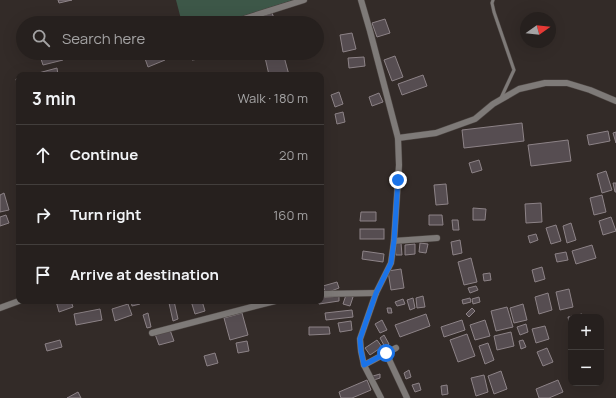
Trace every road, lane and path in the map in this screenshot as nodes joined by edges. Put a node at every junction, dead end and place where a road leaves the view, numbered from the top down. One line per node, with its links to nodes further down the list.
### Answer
1 (304, 0): 4 (street)
2 (361, 0): 7 (street)
3 (493, 0): 5 (lane)
4 (253, 16)
5 (500, 100): 6 (street); 7 (street)
6 (616, 101)
7 (398, 138): 9 (street)
8 (437, 238): 9 (street)
9 (394, 241): 10 (street)
10 (376, 293): 11 (street); 18 (street)
11 (324, 294)
12 (16, 302): 14 (street)
13 (263, 304): 15 (street)
14 (0, 308)
15 (152, 333)
16 (396, 348): 17 (street)
17 (386, 353): 18 (street); 20 (street)
18 (364, 365): 19 (street)
19 (381, 398)
20 (407, 398)

